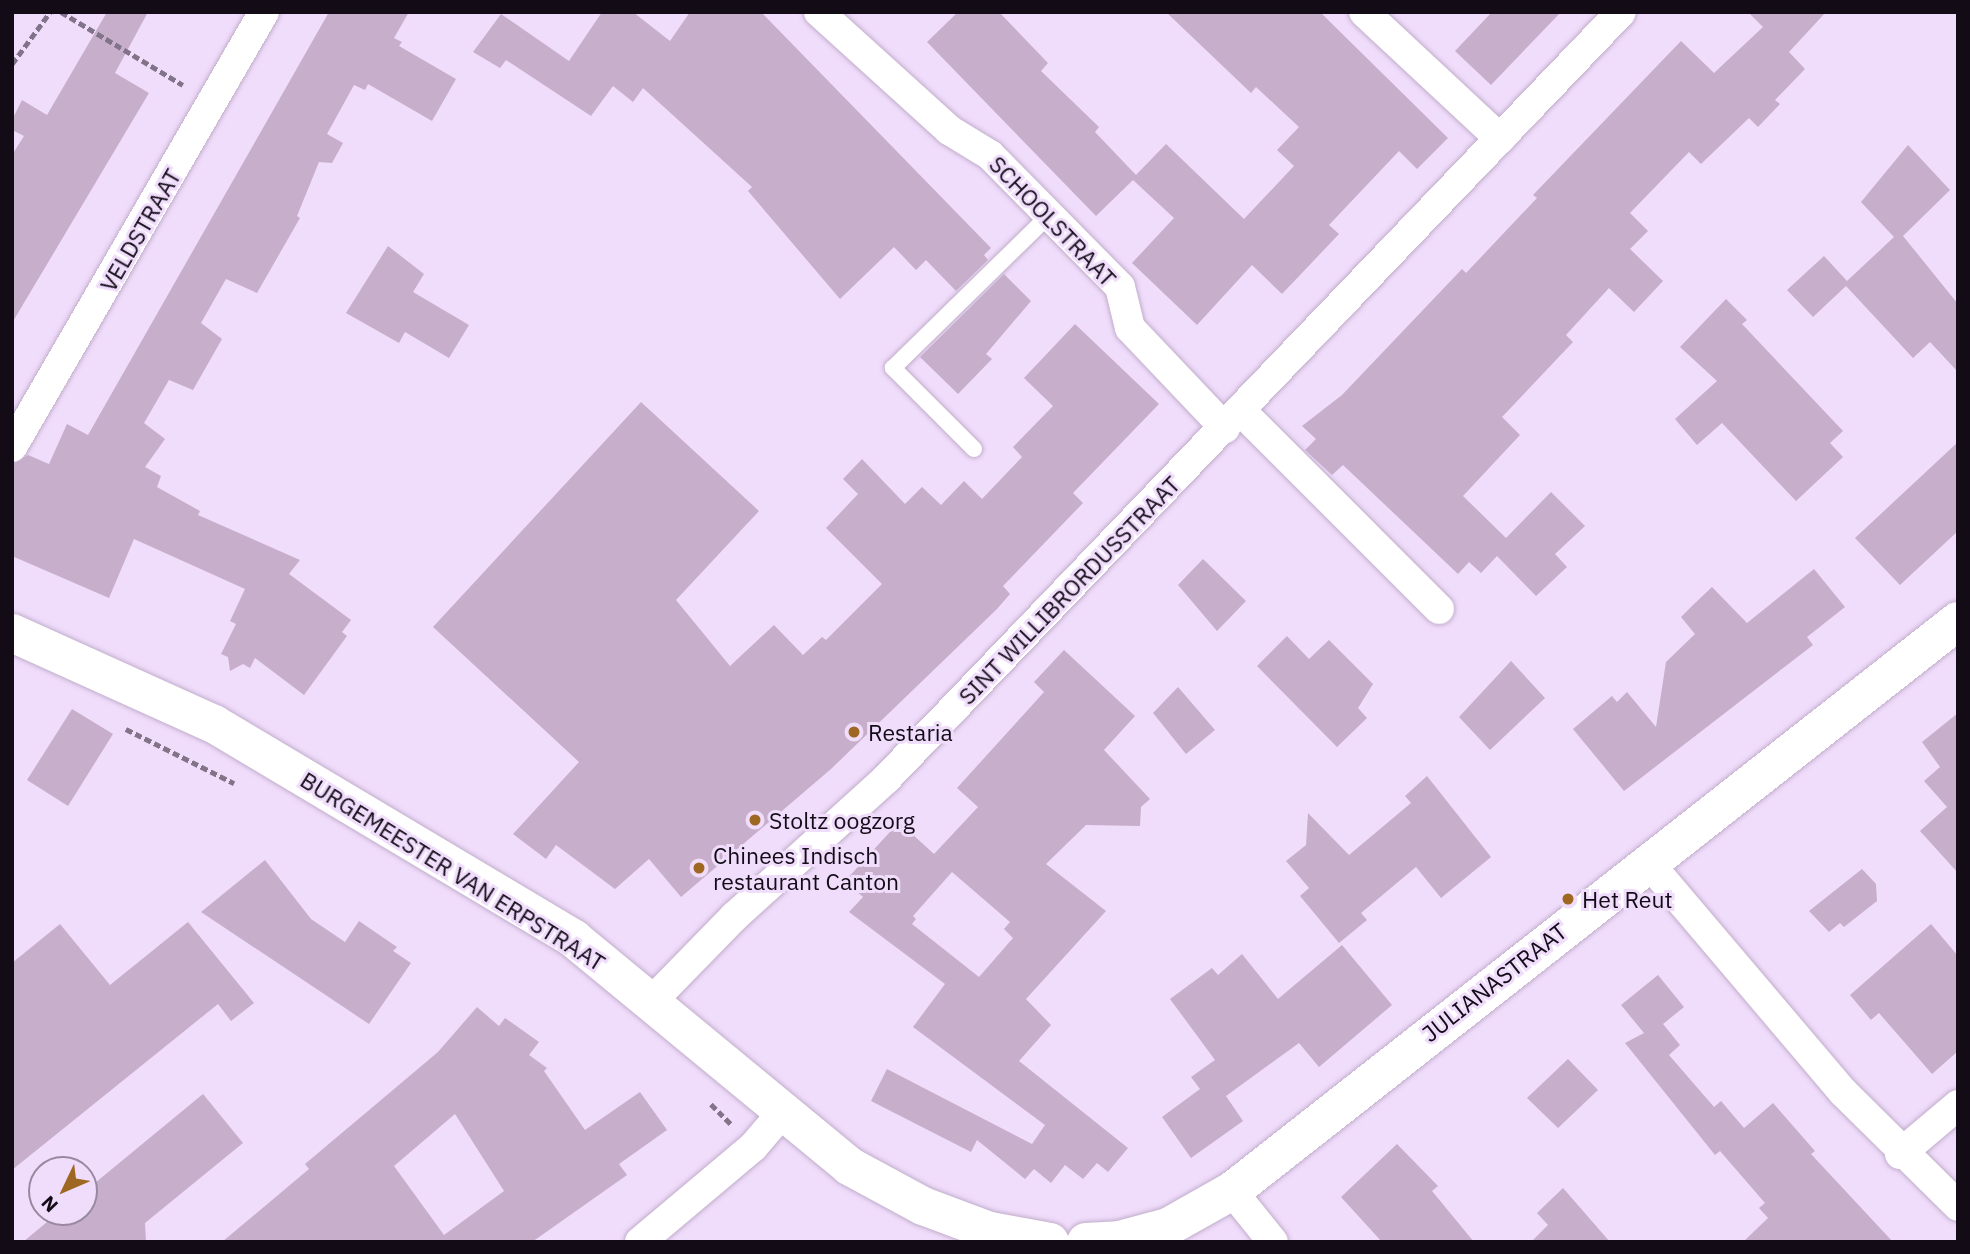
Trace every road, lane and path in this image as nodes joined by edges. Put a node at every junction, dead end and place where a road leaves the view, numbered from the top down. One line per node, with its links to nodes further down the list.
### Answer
1 (50, 12): 7 (path)
2 (61, 12): 8 (path)
3 (264, 12): 12 (street, VELDSTRAAT)
4 (819, 12): 10 (street, SCHOOLSTRAAT)
5 (1364, 12): 9 (street)
6 (1621, 12): 9 (street, SINT WILLIBRORDUSSTRAAT)
7 (12, 64)
8 (186, 87)
9 (1500, 139): 11 (street, SINT WILLIBRORDUSSTRAAT)
10 (1048, 216): 11 (street, SCHOOLSTRAAT); 13 (lane)
11 (1233, 419): 14 (street); 20 (street, SINT WILLIBRORDUSSTRAAT)
12 (12, 447)
13 (974, 449)
14 (1439, 609)
15 (1958, 621): 19 (street, JULIANASTRAAT)
16 (12, 633): 20 (street, BURGEMEESTER VAN ERPSTRAAT)
17 (113, 722): 18 (path)
18 (236, 784)
19 (1647, 860): 25 (street); 26 (street, JULIANASTRAAT)
20 (653, 1000): 23 (street, BURGEMEESTER VAN ERPSTRAAT)
21 (707, 1100): 24 (path)
22 (1958, 1105): 25 (street)
23 (782, 1113): 24 (street); 29 (street, BURGEMEESTER VAN ERPSTRAAT)
24 (753, 1147): 28 (street)
25 (1900, 1154): 27 (street)
26 (1232, 1191): 30 (street); 31 (street)
27 (1958, 1206)
28 (640, 1242)
29 (1050, 1242)
30 (1086, 1242)
31 (1273, 1242)

